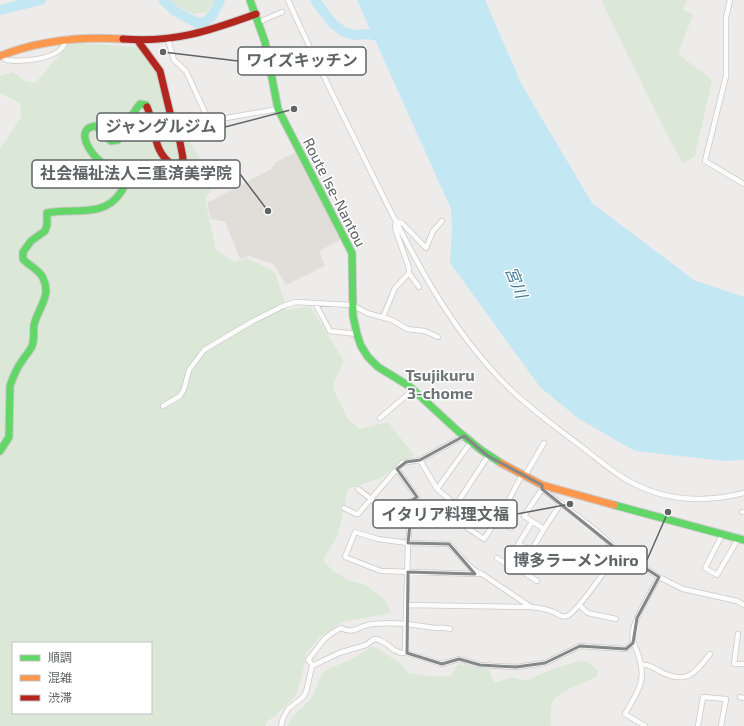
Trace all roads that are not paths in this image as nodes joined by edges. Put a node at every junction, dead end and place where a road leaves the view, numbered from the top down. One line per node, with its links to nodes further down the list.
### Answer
1 (250, 0): 5 (street, Route Ise-Nantou)
2 (288, 0): 13 (street)
3 (730, 0): 12 (street)
4 (282, 12): 6 (street)
5 (256, 14): 6 (street, Route Ise-Nantou); 8 (street)
6 (259, 22): 11 (street, Route Ise-Nantou)
7 (67, 38): 9 (street); 10 (street); 10 (street)
8 (168, 40): 9 (street); 11 (street)
9 (138, 41): 28 (street)
10 (1, 56)
11 (278, 109): 18 (street, Route Ise-Nantou)
12 (744, 182)
13 (396, 221): 14 (street); 15 (street); 36 (street)
14 (442, 221)
15 (409, 273): 16 (street); 19 (street)
16 (419, 287)
17 (315, 303): 18 (street); 20 (street); 23 (street)
18 (352, 305): 19 (street); 20 (street, Route Ise-Nantou)
19 (383, 317): 21 (street)
20 (357, 334): 22 (street, Route Ise-Nantou)
21 (438, 337)
22 (413, 390): 24 (street); 25 (street, Route Ise-Nantou)
23 (163, 406)
24 (380, 418)
25 (464, 436): 26 (street, Route Ise-Nantou); 30 (street)
26 (471, 442): 29 (street, Route Ise-Nantou); 35 (street)
27 (544, 444): 32 (street)
28 (0, 451)
29 (488, 456): 32 (street, Route Ise-Nantou); 35 (street)
30 (420, 460): 31 (street); 35 (street)
31 (397, 469): 37 (street); 40 (street)
32 (523, 476): 33 (street, Route Ise-Nantou); 41 (street)
33 (542, 487): 38 (street); 42 (street); 46 (street, Route Ise-Nantou)
34 (358, 489): 37 (street)
35 (437, 490)
36 (744, 493)
37 (371, 499): 39 (street); 40 (street)
38 (561, 503): 45 (street); 51 (street)
39 (344, 508)
40 (400, 508): 48 (street)
41 (499, 516): 43 (street); 44 (street)
42 (532, 522): 45 (street); 49 (street)
43 (492, 527): 43 (street)
44 (511, 528)
45 (544, 529): 50 (street)
46 (722, 535): 47 (street, Route Ise-Nantou); 47 (street)
47 (741, 540)
48 (408, 543): 55 (street); 55 (street); 56 (street)
49 (519, 544): 50 (street); 53 (street)
50 (531, 551): 54 (street)
51 (619, 551): 57 (street); 62 (street)
52 (496, 558): 53 (street)
53 (506, 564): 54 (street)
54 (520, 570): 58 (street)
55 (408, 572): 56 (street); 61 (street)
56 (478, 574): 64 (street)
57 (659, 577): 60 (street); 69 (street)
58 (536, 581)
59 (744, 598): 60 (street)
60 (737, 601): 63 (street)
61 (407, 605): 64 (street); 66 (street)
62 (579, 605): 64 (street); 65 (street)
63 (744, 605)
64 (532, 607)
65 (616, 619)
66 (406, 624): 67 (street); 70 (street); 73 (street)
67 (450, 629)
68 (738, 634): 72 (street)
69 (633, 643): 70 (street); 74 (street)
70 (407, 653): 73 (street)
71 (710, 654): 74 (street)
72 (744, 664)
73 (313, 665): 75 (street)
74 (641, 665): 76 (street)
75 (281, 726)
76 (645, 726)
77 (698, 726): 78 (street)
78 (721, 726)

